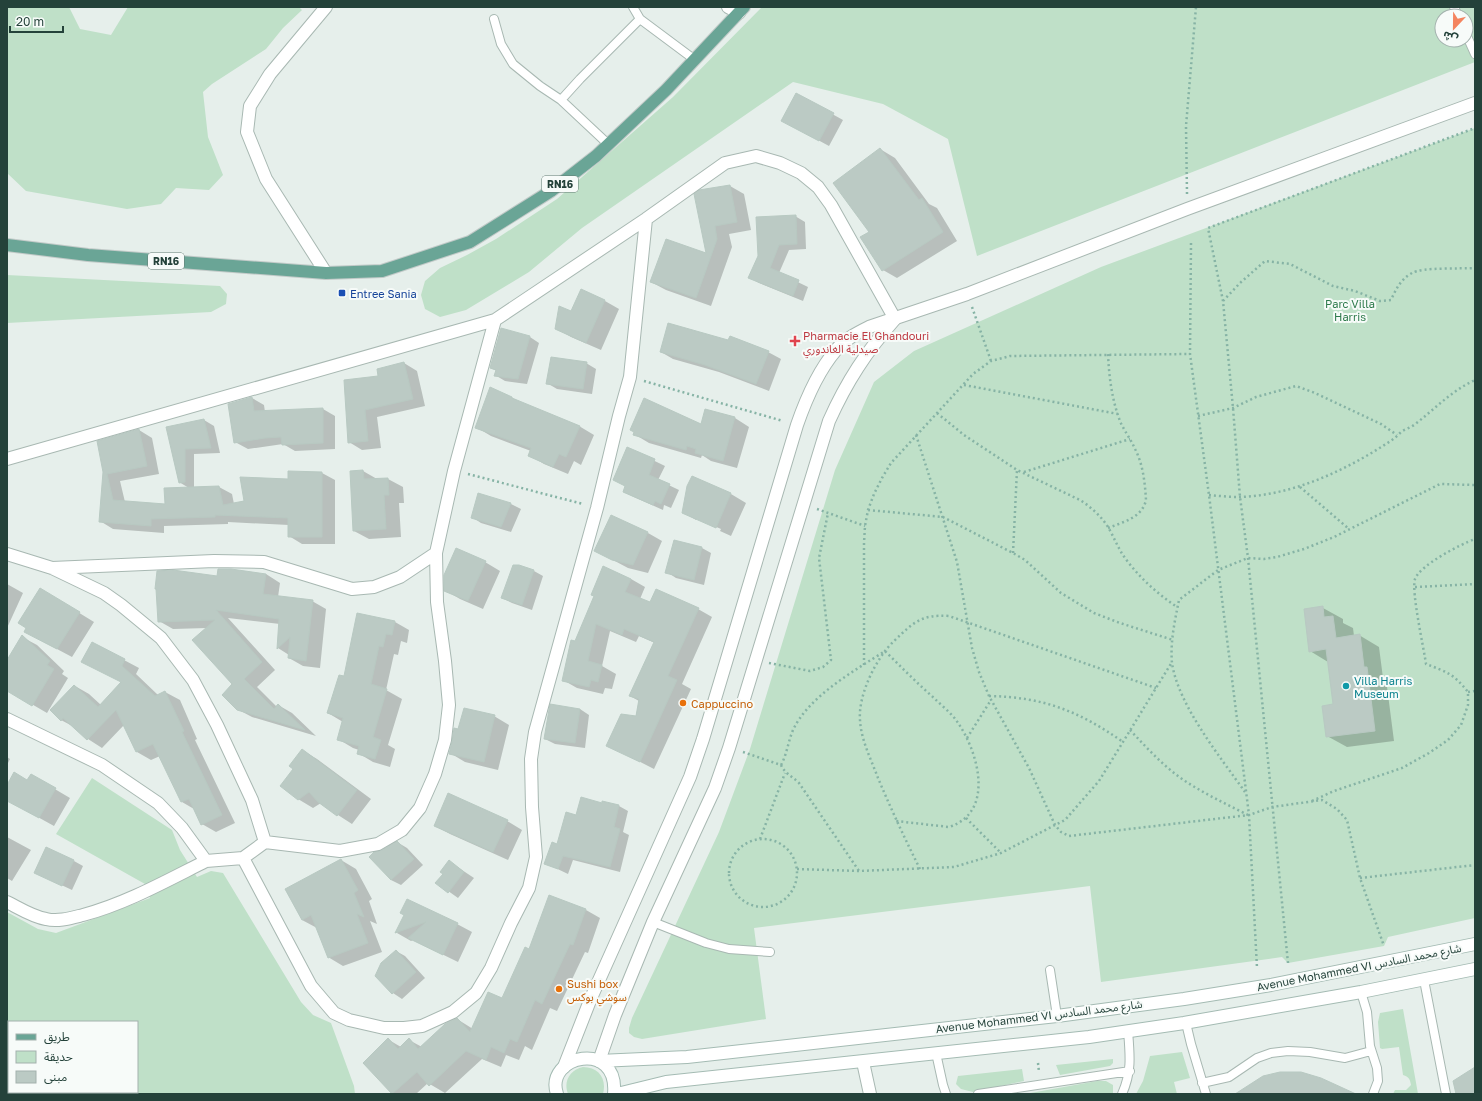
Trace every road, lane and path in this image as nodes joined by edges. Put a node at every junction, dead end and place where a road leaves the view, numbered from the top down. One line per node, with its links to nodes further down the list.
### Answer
1 (326, 7): 17 (street)
2 (632, 7): 6 (lane)
3 (1196, 7): 12 (path)
4 (737, 9): 7 (main road, RN16)
5 (494, 19): 8 (lane)
6 (640, 19): 7 (lane); 8 (lane)
7 (696, 60): 11 (main road, RN16)
8 (562, 100): 11 (lane)
9 (1475, 103): 12 (street)
10 (1475, 128): 19 (path)
11 (608, 144): 17 (main road, RN16)
12 (1187, 209): 18 (street)
13 (646, 219): 20 (street); 21 (street); 25 (street)
14 (1191, 243): 23 (path)
15 (7, 246): 17 (main road, RN16)
16 (1475, 268): 19 (path)
17 (326, 272)
18 (967, 294): 20 (street); 24 (path)
19 (1223, 301): 28 (path)
20 (895, 319): 32 (street); 44 (street)
21 (495, 320): 36 (street); 37 (street)
22 (1108, 354): 23 (path); 24 (path); 30 (path)
23 (1190, 354): 31 (path)
24 (991, 361): 27 (path)
25 (630, 377): 32 (path); 45 (street)
26 (1475, 380): 34 (path)
27 (963, 385): 29 (path); 30 (path)
28 (1233, 408): 31 (path); 34 (path); 43 (path)
29 (937, 413): 33 (path); 38 (path)
30 (1118, 414): 35 (path)
31 (1198, 416): 42 (path)
32 (797, 425): 115 (street)
33 (916, 435): 46 (path); 48 (path)
34 (1397, 435): 41 (path)
35 (1130, 439): 39 (path); 50 (path)
36 (7, 459)
37 (454, 470): 45 (path); 53 (street)
38 (1017, 470): 39 (path); 54 (path)
39 (1023, 473): 50 (path)
40 (1475, 485): 51 (path)
41 (1300, 487): 43 (path); 51 (path)
42 (1209, 496): 43 (path); 58 (path)
43 (1240, 497): 56 (path)
44 (803, 504): 47 (path); 65 (street)
45 (597, 508): 90 (street)
46 (868, 510): 48 (path); 49 (path)
47 (828, 513): 49 (path); 65 (path)
48 (943, 517): 54 (path); 62 (path)
49 (865, 526): 67 (path)
50 (1108, 528): 61 (path)
51 (1349, 529): 56 (path)
52 (1475, 538): 60 (path)
53 (436, 553): 57 (street); 88 (street)
54 (1013, 553): 63 (path)
55 (7, 554): 57 (street)
56 (1248, 558): 58 (path); 82 (path)
57 (52, 568): 88 (street)
58 (1218, 570): 61 (path); 80 (path)
59 (1475, 584): 60 (path)
60 (1415, 588): 70 (path)
61 (1177, 607): 63 (path)
62 (968, 623): 64 (path); 68 (path); 71 (path)
63 (1173, 640): 66 (path)
64 (885, 651): 67 (path); 75 (path); 85 (path)
65 (755, 660): 77 (street)
66 (1172, 662): 68 (path); 80 (path)
67 (864, 665): 78 (path)
68 (1156, 688): 74 (path)
69 (1475, 691): 70 (path)
70 (1468, 692): 81 (path)
71 (989, 696): 72 (path); 76 (path)
72 (992, 700): 75 (path); 86 (path)
73 (7, 719): 91 (street)
74 (1130, 730): 76 (path); 83 (path)
75 (967, 738): 84 (path)
76 (1123, 742): 86 (path)
77 (729, 748): 78 (path); 98 (street)
78 (781, 765): 79 (path)
79 (785, 773): 87 (path); 95 (path)
80 (1246, 793): 83 (path)
81 (1309, 802): 82 (path); 96 (path)
82 (1272, 807): 83 (path); 102 (path)
83 (1249, 815): 86 (path); 103 (path)
84 (966, 818): 85 (path); 89 (path)
85 (896, 821): 94 (path)
86 (1055, 825): 89 (path)
87 (760, 839): 93 (path); 93 (path)
88 (265, 842): 90 (street)
89 (1001, 853): 94 (path)
90 (243, 858): 91 (street)
91 (206, 861): 97 (street)
92 (1475, 865): 96 (path)
93 (797, 869): 95 (path)
94 (920, 869): 95 (path)
95 (859, 871)
96 (1360, 878): 100 (path)
97 (7, 902)
98 (653, 922): 101 (lane); 113 (street)
99 (1475, 944): 108 (street, Avenue Mohammed VI شارع محمد السادس)
100 (1384, 946)
101 (770, 952)
102 (1288, 963)
103 (1257, 968)
104 (1475, 969): 106 (street)
105 (1050, 970): 108 (lane)
106 (1424, 980): 107 (street); 127 (lane)
107 (1361, 992): 109 (street); 111 (lane)
108 (1057, 1016): 113 (street, Avenue Mohammed VI شارع محمد السادس)
109 (1186, 1023): 110 (street); 117 (lane)
110 (1128, 1031): 112 (street); 116 (lane)
111 (1371, 1051): 117 (lane); 126 (lane)
112 (936, 1053): 114 (street); 122 (lane)
113 (599, 1061): 115 (street, Avenue Mohammed VI شارع محمد السادس); 119 (street)
114 (862, 1062): 120 (street); 121 (street)
115 (564, 1067): 118 (street)
116 (1130, 1071): 123 (lane); 124 (lane)
117 (1202, 1083): 125 (lane)
118 (556, 1093)
119 (614, 1094)
120 (617, 1094)
121 (870, 1094)
122 (946, 1094)
123 (978, 1094)
124 (1122, 1094)
125 (1206, 1094)
126 (1373, 1094)
127 (1446, 1094)

